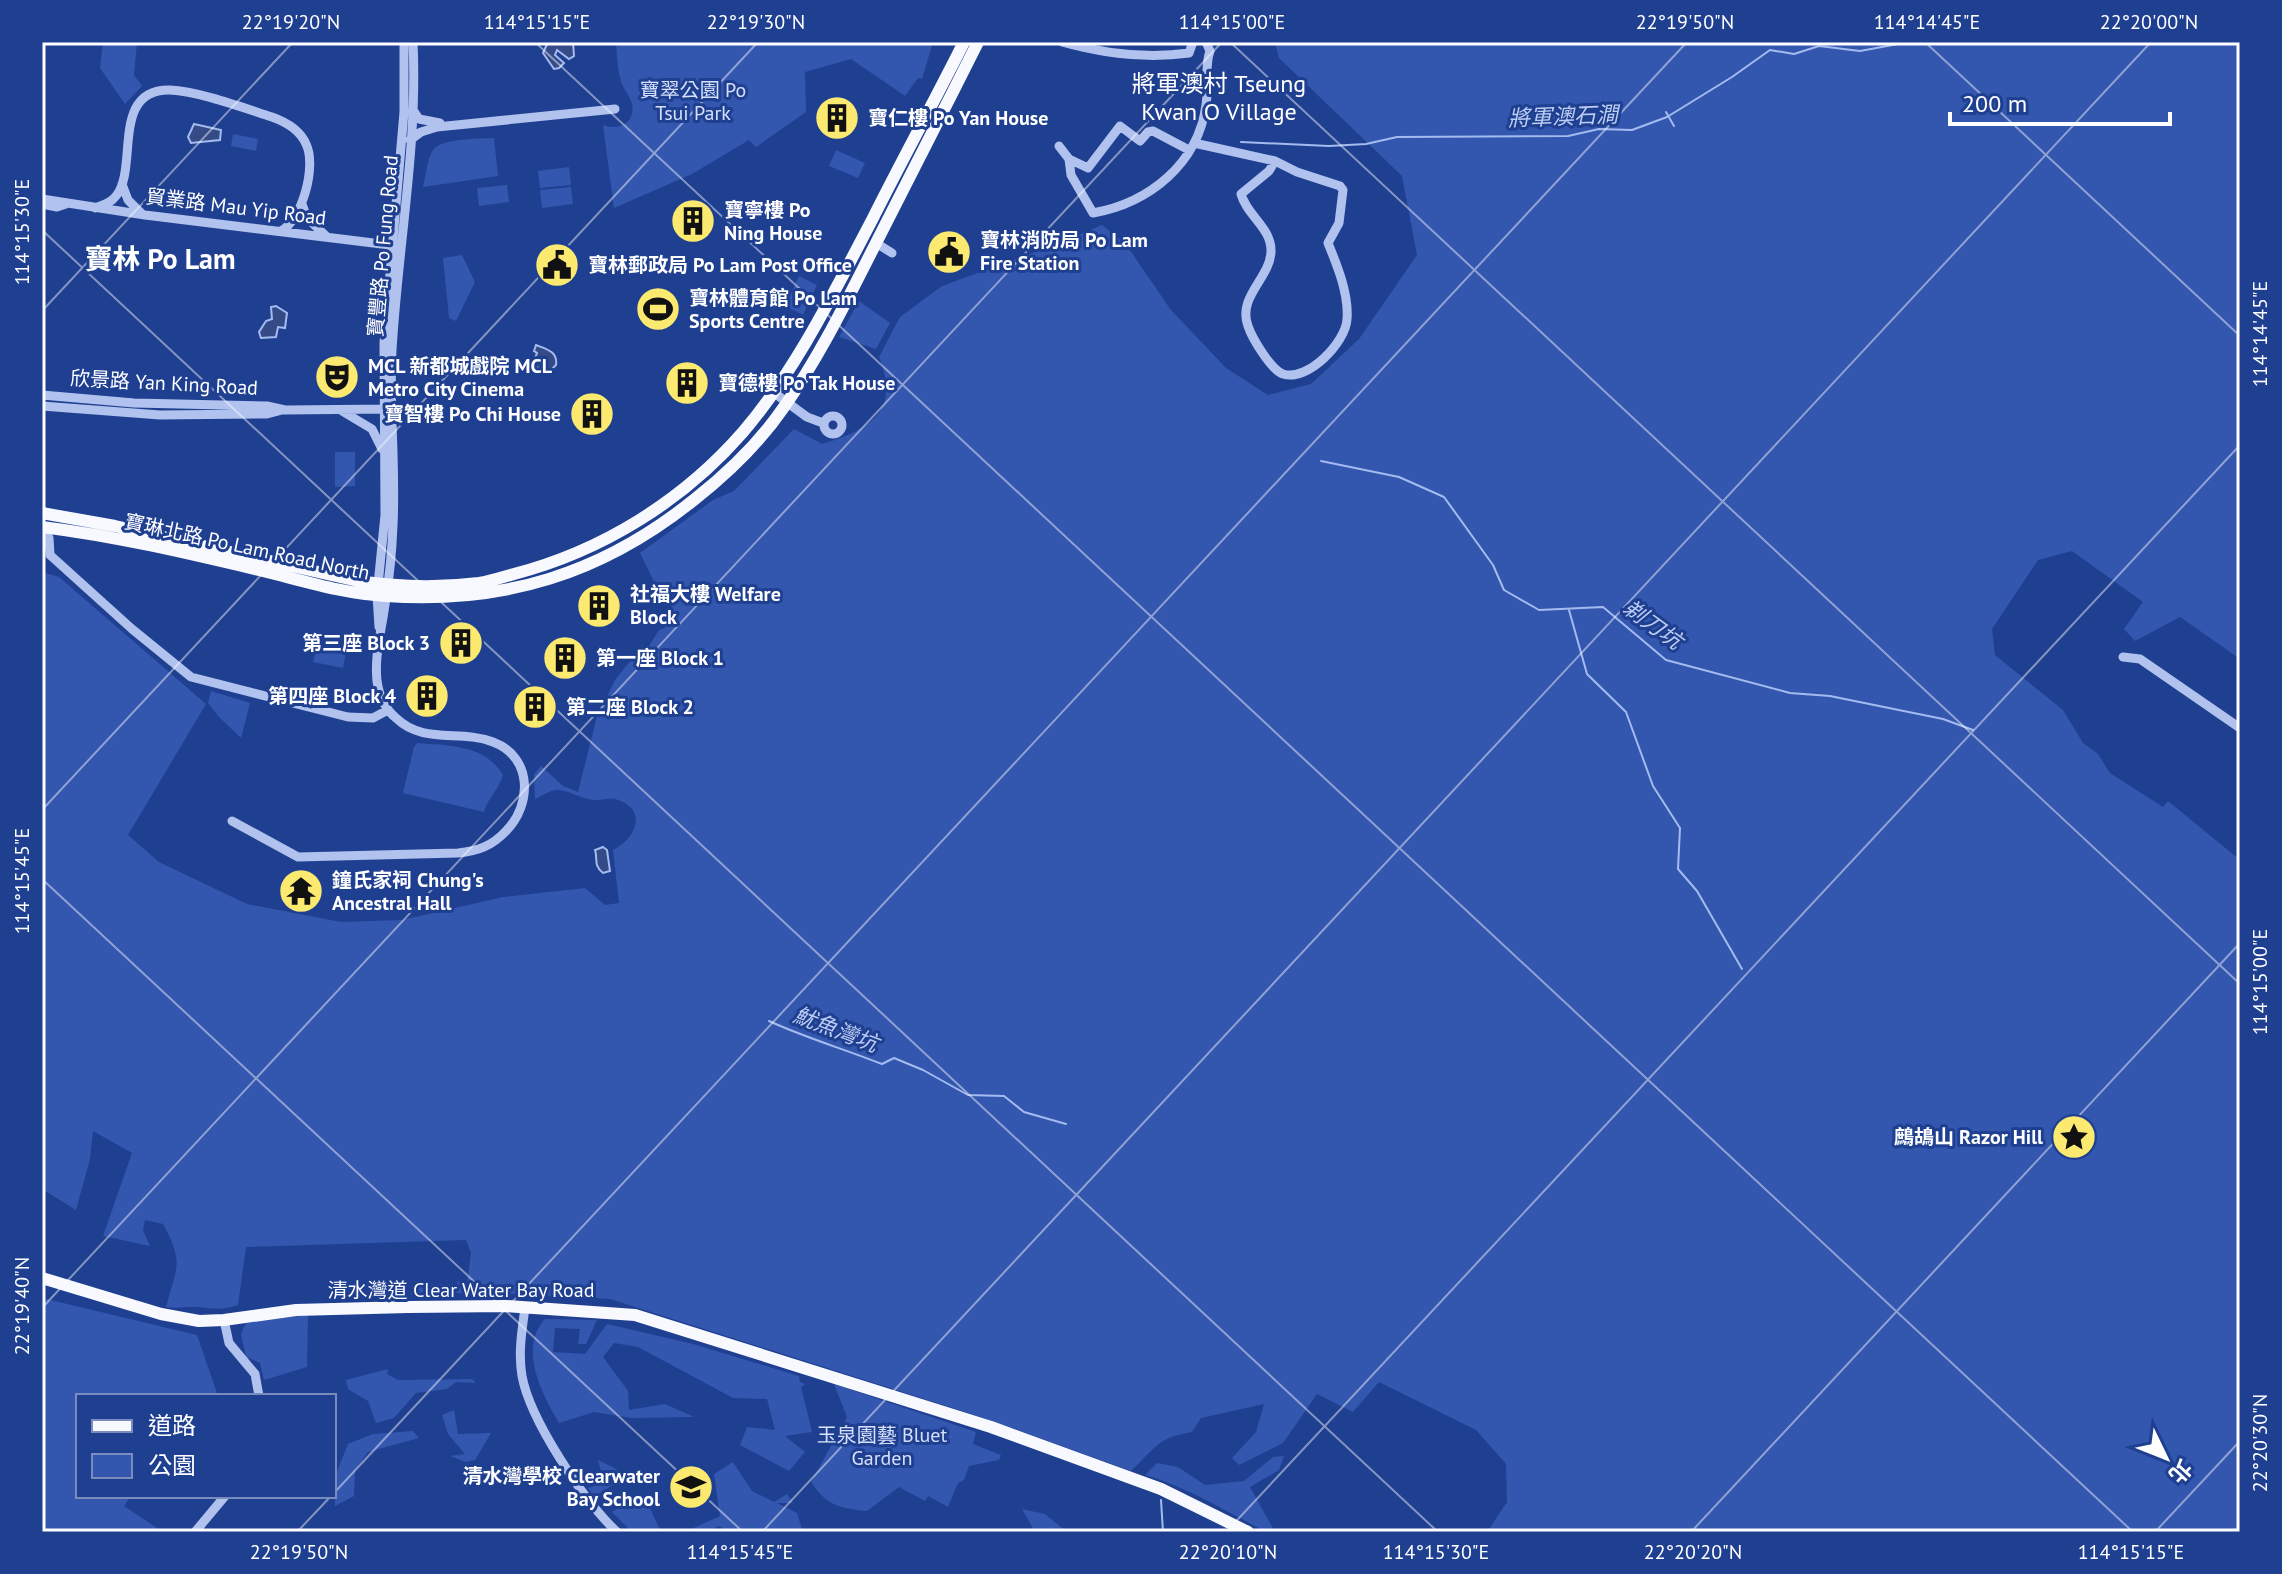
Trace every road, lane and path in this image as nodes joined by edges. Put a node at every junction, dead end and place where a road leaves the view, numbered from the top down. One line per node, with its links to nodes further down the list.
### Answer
1 (404, 42): 26 (street, 寶豐路 Po Fung Road)
2 (413, 42): 11 (street, 寶豐路 Po Fung Road)
3 (964, 42): 28 (main road, 寶琳北路 Po Lam Road North)
4 (978, 42): 25 (main road, 寶琳北路 Po Lam Road North)
5 (1062, 42): 8 (street)
6 (1193, 42): 8 (street)
7 (1206, 42): 9 (street)
8 (1189, 53): 9 (street)
9 (1205, 59): 15 (street)
10 (615, 109): 12 (street)
11 (413, 110): 12 (street); 13 (street, 寶豐路 Po Fung Road)
12 (459, 125): 13 (street)
13 (410, 140): 26 (street, 寶豐路 Po Fung Road)
14 (1059, 146): 16 (street)
15 (1191, 146): 16 (street); 16 (street); 17 (street)
16 (1069, 159)
17 (1275, 161): 17 (street)
18 (122, 182): 20 (street); 21 (street); 22 (street)
19 (42, 201): 21 (street, 貿業路 Mau Yip Road)
20 (302, 204): 23 (street); 24 (street)
21 (95, 208): 22 (street, 貿業路 Mau Yip Road)
22 (145, 215): 23 (street, 貿業路 Mau Yip Road)
23 (281, 231): 24 (street, 貿業路 Mau Yip Road)
24 (327, 236): 26 (street, 貿業路 Mau Yip Road)
25 (876, 243): 27 (street); 30 (main road, 寶琳北路 Po Lam Road North)
26 (397, 246): 32 (street, 寶豐路 Po Fung Road)
27 (892, 253)
28 (773, 392): 30 (street); 38 (main road, 寶琳北路 Po Lam Road North)
29 (42, 395): 33 (street, 欣景路 Yan King Road)
30 (787, 403): 35 (street); 38 (main road, 寶琳北路 Po Lam Road North)
31 (42, 406): 33 (street, 欣景路 Yan King Road)
32 (387, 409): 34 (street, 欣景路 Yan King Road); 36 (street, 寶豐路 Po Fung Road); 38 (street, 寶豐路 Po Fung Road)
33 (285, 410): 34 (street, 欣景路 Yan King Road)
34 (340, 410): 36 (street)
35 (823, 423)
36 (383, 452): 38 (street, 寶豐路 Po Fung Road)
37 (43, 522): 38 (main road, 寶琳北路 Po Lam Road North); 40 (street)
38 (382, 590): 40 (street)
39 (2123, 657): 41 (street)
40 (388, 710): 42 (street)
41 (2240, 728)
42 (232, 821)
43 (42, 1278): 45 (main road, 清水灣道 Clear Water Bay Road)
44 (525, 1308): 45 (main road, 清水灣道 Clear Water Bay Road); 49 (street); 50 (main road, 清水灣道 Clear Water Bay Road)
45 (224, 1320): 46 (street)
46 (259, 1394)
47 (223, 1498): 48 (street)
48 (195, 1532)
49 (617, 1532)
50 (1248, 1532)

